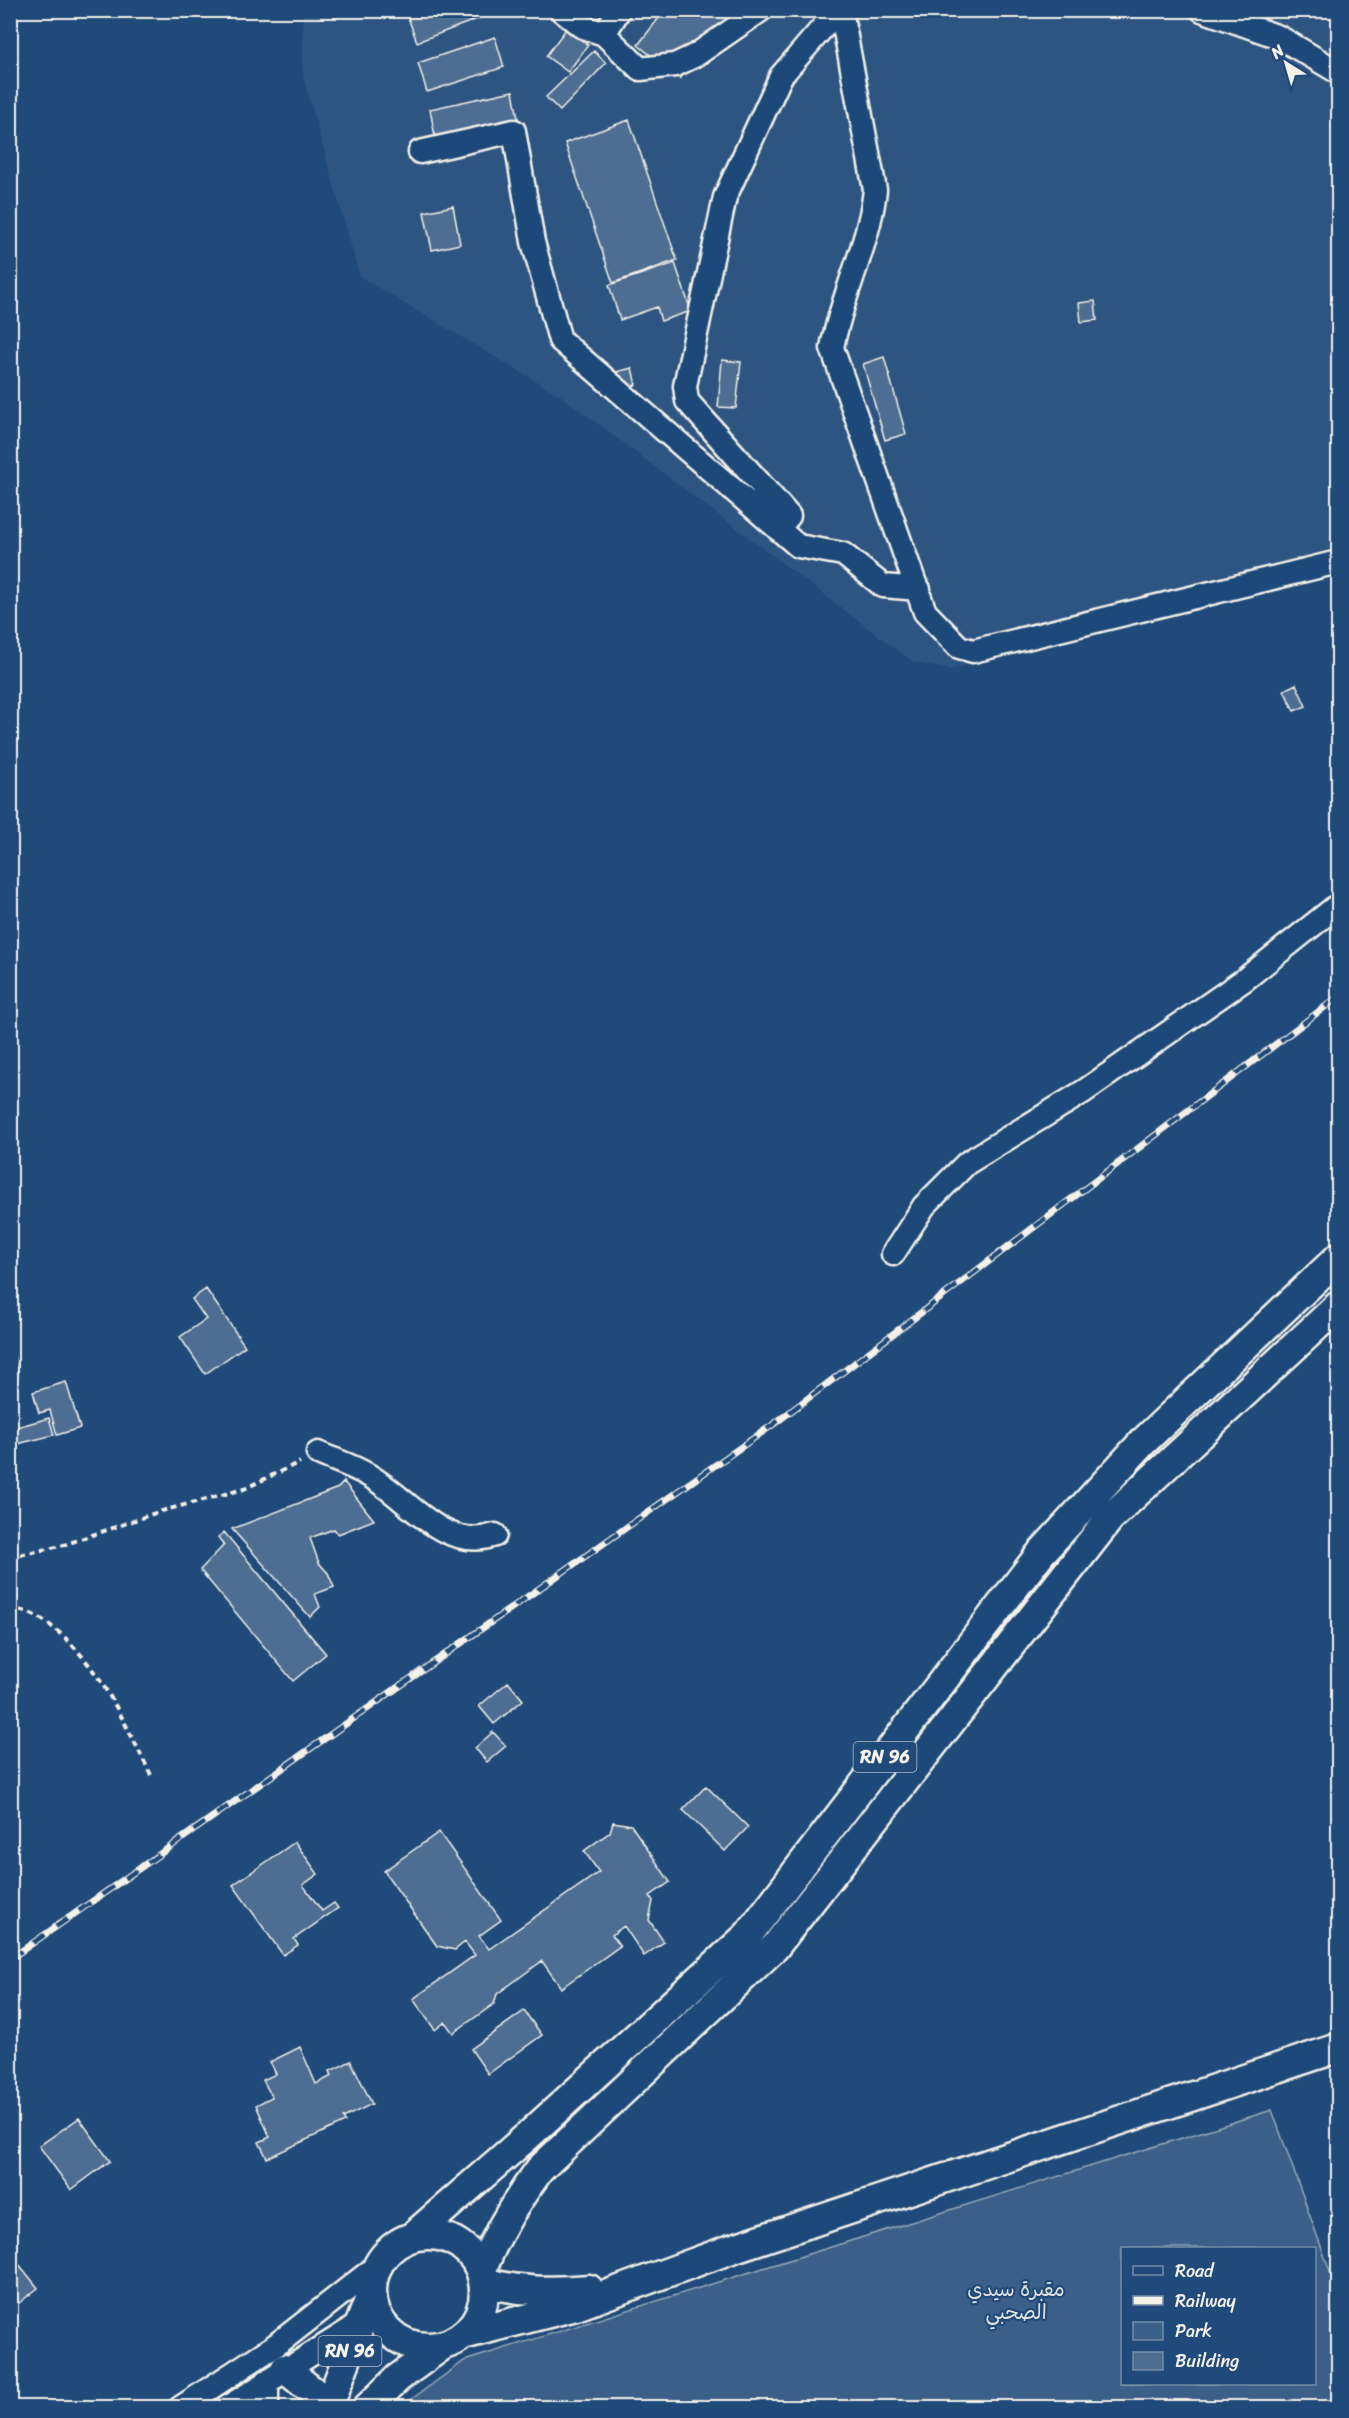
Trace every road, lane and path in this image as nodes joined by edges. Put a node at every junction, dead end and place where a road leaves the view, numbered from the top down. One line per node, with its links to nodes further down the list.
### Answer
1 (561, 10): 6 (street)
2 (619, 10): 6 (street)
3 (761, 10): 6 (street)
4 (840, 10): 9 (street); 11 (street)
5 (1202, 10): 7 (street)
6 (604, 34)
7 (1338, 72)
8 (420, 152): 9 (street)
9 (778, 530): 11 (street)
10 (1338, 562): 11 (street)
11 (919, 589)
12 (1338, 905): 13 (street)
13 (893, 1254)
14 (1338, 1258): 22 (main road, RN 96)
15 (1338, 1306): 24 (main road, RN 96)
16 (318, 1453): 17 (street); 18 (path)
17 (495, 1535)
18 (10, 1557)
19 (10, 1607): 20 (path)
20 (153, 1779)
21 (1338, 2048): 25 (main road)
22 (412, 2237): 23 (main road); 24 (main road)
23 (377, 2266): 26 (main road); 31 (street)
24 (482, 2277): 25 (main road); 27 (main road)
25 (630, 2286): 27 (main road)
26 (370, 2310): 27 (main road); 28 (street); 30 (main road, RN 96)
27 (452, 2340): 29 (main road, RN 96)
28 (276, 2375): 30 (main road); 32 (street); 33 (street)
29 (375, 2404)
30 (328, 2406)
31 (180, 2408)
32 (226, 2408)
33 (267, 2408)

